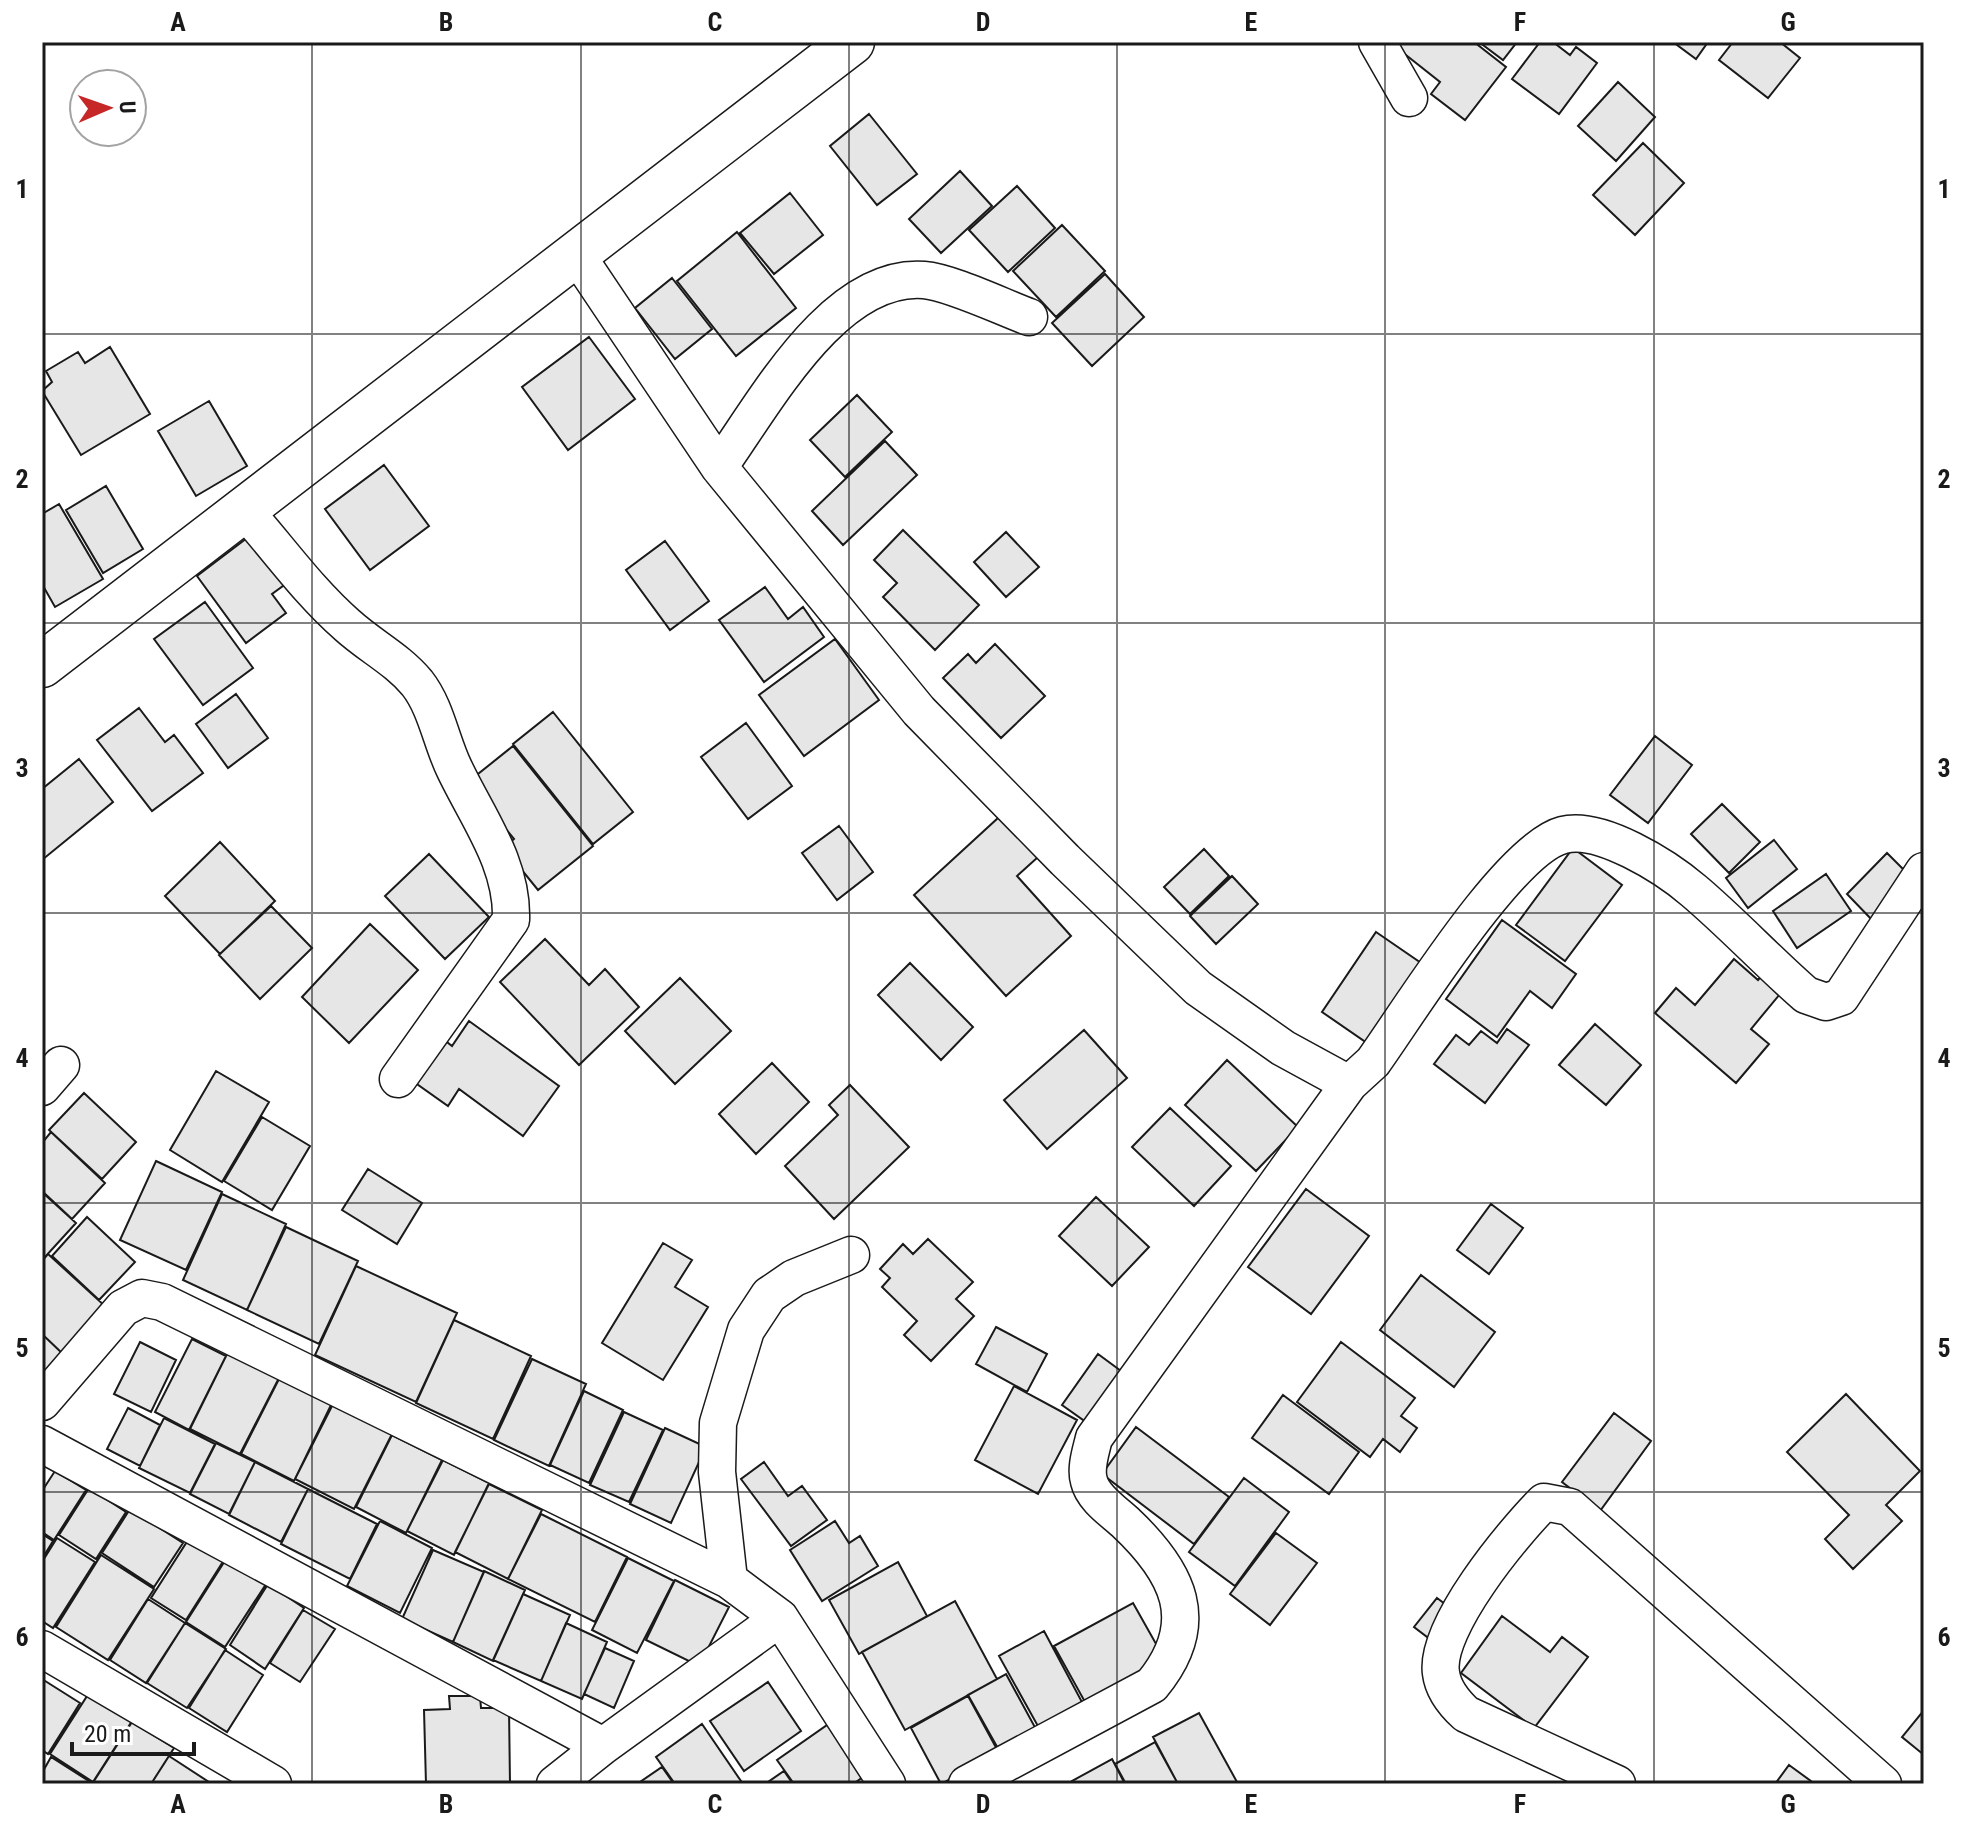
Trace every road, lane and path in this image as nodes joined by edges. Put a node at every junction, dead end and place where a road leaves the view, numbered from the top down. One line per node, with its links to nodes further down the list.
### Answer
1 (852, 42): 4 (street)
2 (1377, 42): 3 (street)
3 (1409, 98)
4 (576, 254): 6 (street); 7 (street)
5 (1029, 317): 6 (street)
6 (719, 467): 11 (street)
7 (245, 511): 8 (street); 10 (street)
8 (42, 665)
9 (1924, 871): 11 (street)
10 (398, 1079)
11 (1349, 1084): 22 (street)
12 (851, 1255): 15 (street)
13 (42, 1402): 15 (street)
14 (42, 1444): 18 (street)
15 (729, 1580): 16 (street)
16 (780, 1618): 18 (street); 19 (street)
17 (42, 1649): 20 (street)
18 (603, 1746): 21 (street)
19 (881, 1782)
20 (273, 1784)
21 (555, 1784)
22 (967, 1784)
23 (1617, 1784): 24 (street)
24 (1883, 1784)

